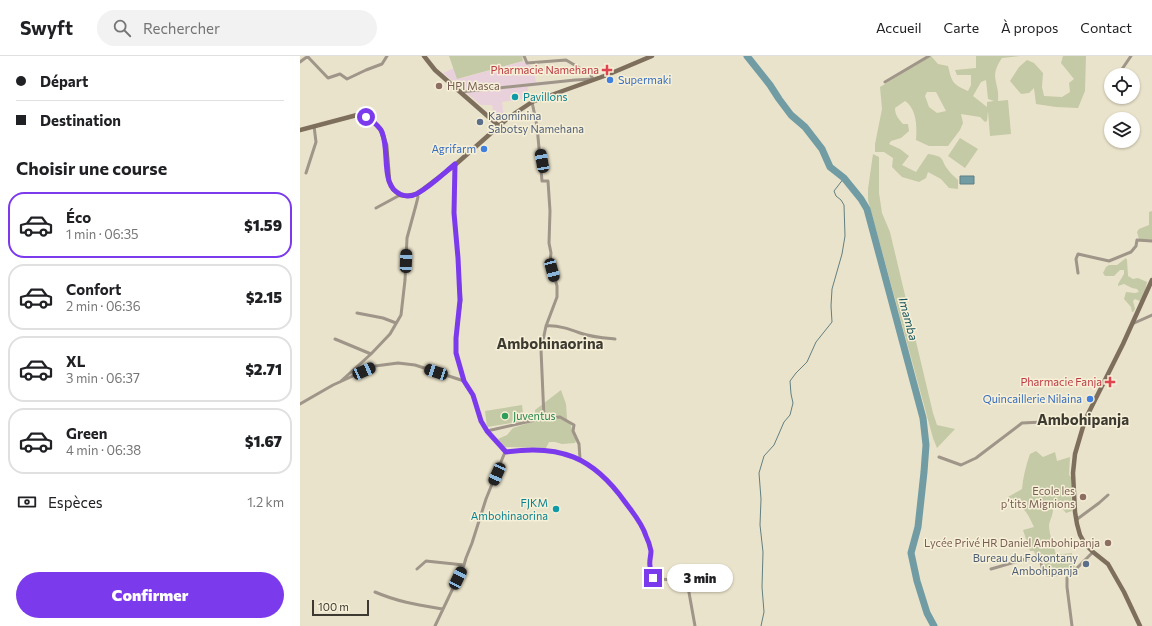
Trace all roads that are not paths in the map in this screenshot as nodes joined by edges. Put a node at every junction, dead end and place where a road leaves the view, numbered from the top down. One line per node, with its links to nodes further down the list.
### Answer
1 (307, 56): 2 (street); 8 (street)
2 (387, 56)
3 (424, 56): 12 (street)
4 (524, 56): 10 (street)
5 (652, 56): 10 (street)
6 (929, 56): 11 (street)
7 (1131, 56): 9 (street)
8 (300, 62)
9 (1123, 68)
10 (593, 80): 12 (street); 13 (street)
11 (885, 82)
12 (460, 92): 15 (street)
13 (532, 102): 15 (street); 29 (street)
14 (314, 126): 16 (street); 18 (street); 20 (street)
15 (499, 126): 17 (street)
16 (300, 130)
17 (455, 164): 19 (street); 33 (street)
18 (306, 172)
19 (417, 194): 20 (street); 27 (street)
20 (400, 195): 21 (street)
21 (376, 208)
22 (1152, 241): 23 (street)
23 (1078, 273)
24 (1152, 280): 28 (street)
25 (357, 313): 27 (street)
26 (1152, 315): 28 (street)
27 (396, 323): 32 (street)
28 (1131, 325): 37 (street)
29 (546, 326): 31 (street); 36 (street)
30 (335, 339): 32 (street)
31 (615, 339)
32 (371, 354): 34 (street)
33 (464, 381): 34 (street); 38 (street)
34 (340, 382): 35 (street)
35 (300, 404)
36 (544, 418): 38 (street); 41 (street)
37 (1085, 420): 40 (street); 43 (street)
38 (487, 431): 39 (street)
39 (506, 452): 41 (street); 45 (street)
40 (940, 457)
41 (580, 459): 52 (street)
42 (1108, 495): 43 (street)
43 (1076, 520): 44 (street)
44 (1093, 552): 48 (street); 54 (street)
45 (464, 565): 46 (street); 50 (street)
46 (416, 569)
47 (991, 569): 48 (street)
48 (1070, 574): 53 (street)
49 (375, 592): 50 (street)
50 (443, 609): 51 (street)
51 (435, 626)
52 (695, 626)
53 (1072, 626)
54 (1140, 626)

